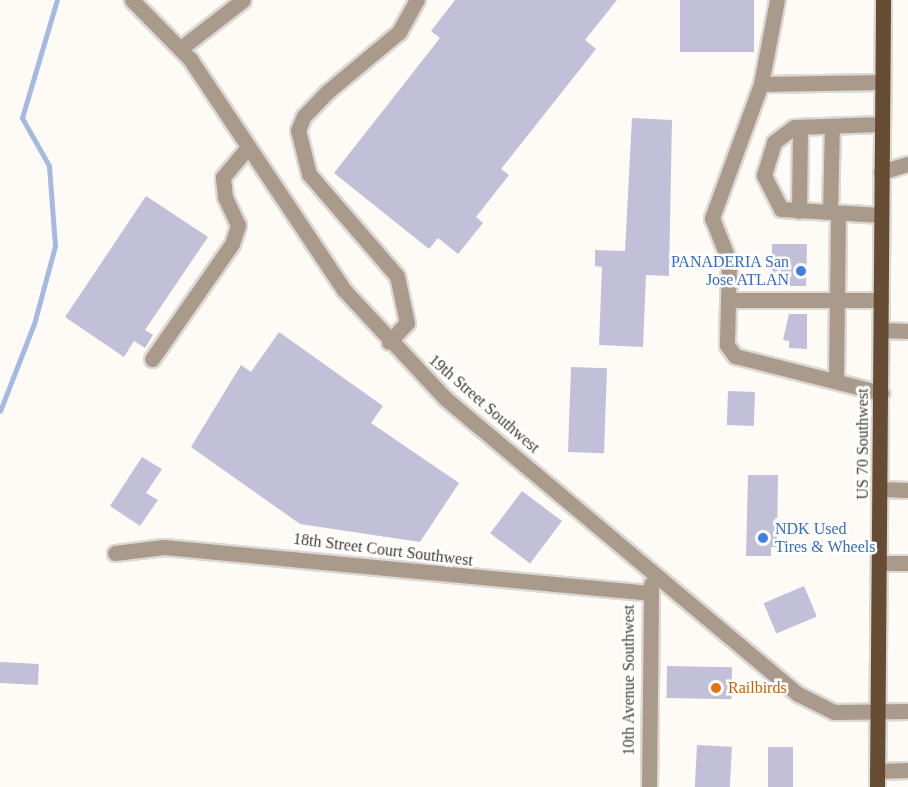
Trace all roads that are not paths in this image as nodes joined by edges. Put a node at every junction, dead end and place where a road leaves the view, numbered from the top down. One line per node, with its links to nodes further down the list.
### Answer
1 (132, 0): 6 (street, 19th Street Southwest)
2 (243, 0): 6 (street)
3 (417, 0): 23 (street)
4 (777, 0): 8 (street)
5 (883, 0): 7 (main road, US 70 Southwest)
6 (181, 48): 12 (street, 19th Street Southwest)
7 (882, 82): 8 (street); 9 (main road, US 70 Southwest)
8 (760, 84): 18 (street)
9 (882, 124): 10 (street); 14 (main road, US 70 Southwest)
10 (832, 126): 11 (street); 16 (street)
11 (800, 127): 15 (street); 15 (street)
12 (248, 147): 23 (street, 19th Street Southwest); 24 (street)
13 (908, 164): 14 (street)
14 (881, 172): 17 (main road, US 70 Southwest)
15 (799, 211): 16 (street)
16 (834, 213): 17 (street); 19 (street)
17 (881, 215): 20 (main road, US 70 Southwest)
18 (728, 300): 19 (street); 25 (street)
19 (837, 300): 20 (street); 25 (street)
20 (881, 300): 21 (main road, US 70 Southwest)
21 (882, 330): 22 (street); 26 (main road, US 70 Southwest)
22 (908, 331)
23 (389, 342): 32 (street, 19th Street Southwest)
24 (152, 358)
25 (836, 381): 26 (street)
26 (881, 393): 27 (main road, US 70 Southwest)
27 (881, 489): 28 (street); 30 (main road, US 70 Southwest)
28 (908, 490)
29 (115, 553): 33 (street, 18th Street Court Southwest)
30 (880, 563): 31 (street); 35 (main road, US 70 Southwest)
31 (908, 563)
32 (656, 574): 33 (street, 10th Avenue Southwest); 35 (street, 19th Street Southwest)
33 (647, 593): 38 (street, 10th Avenue Southwest)
34 (908, 711): 35 (street, 19th Street Southwest)
35 (877, 714): 37 (main road, US 70 Southwest)
36 (908, 770): 37 (street)
37 (877, 779)
38 (649, 787)

